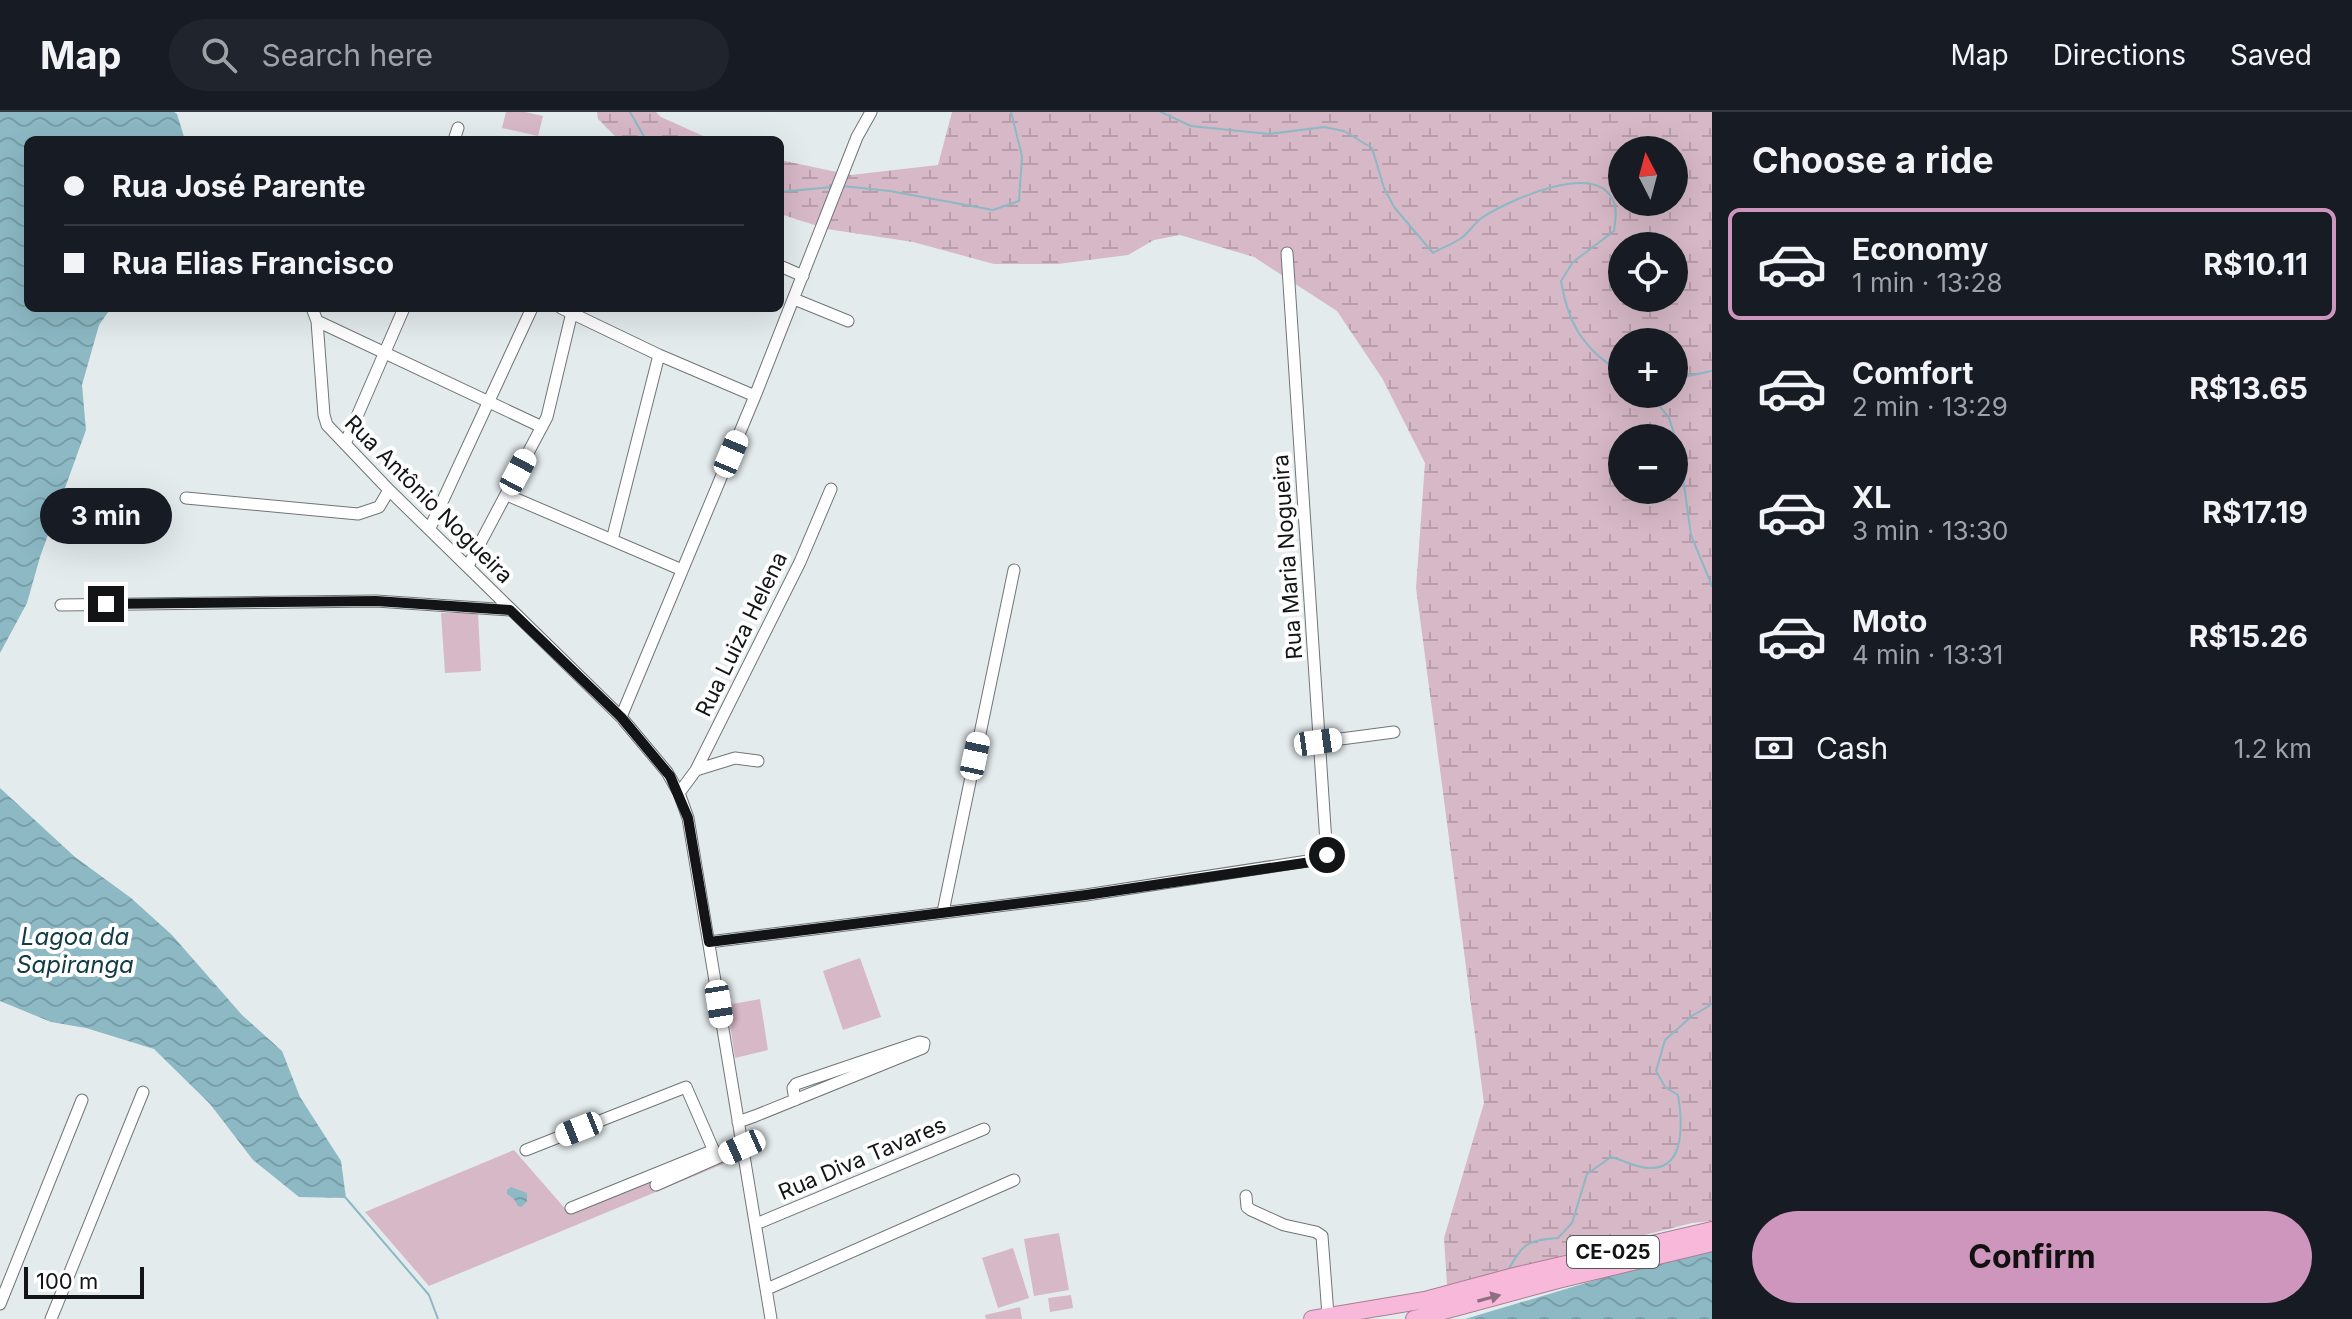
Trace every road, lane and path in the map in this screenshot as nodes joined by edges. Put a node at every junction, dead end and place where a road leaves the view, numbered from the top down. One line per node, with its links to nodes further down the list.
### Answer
1 (871, 112): 4 (street)
2 (1287, 253): 32 (street, Rua Maria Nogueira)
3 (784, 268): 4 (street)
4 (803, 276): 5 (street)
5 (788, 305): 12 (street); 15 (street)
6 (314, 312): 11 (street, Rua Antônio Nogueira)
7 (402, 312): 13 (street)
8 (530, 312): 16 (street)
9 (569, 312): 17 (street)
10 (573, 312): 14 (street)
11 (317, 321): 13 (street); 18 (street, Rua Antônio Nogueira)
12 (848, 321)
13 (386, 352): 16 (street); 18 (street)
14 (659, 355): 15 (street); 24 (street)
15 (755, 396): 26 (street)
16 (488, 402): 17 (street); 23 (street)
17 (542, 427): 21 (street)
18 (345, 444): 20 (street, Rua Antônio Nogueira)
19 (831, 489): 34 (street, Rua Luiza Helena)
20 (389, 490): 22 (street); 23 (street, Rua Antônio Nogueira)
21 (507, 495): 24 (street); 25 (street)
22 (186, 498)
23 (430, 528): 25 (street, Rua Antônio Nogueira)
24 (612, 540): 26 (street)
25 (468, 566): 29 (street, Rua Antônio Nogueira)
26 (682, 570): 30 (street)
27 (1014, 570): 36 (street)
28 (61, 605): 29 (street)
29 (510, 610): 30 (street, Rua Antônio Nogueira)
30 (621, 717): 35 (street, Rua Antônio Nogueira)
31 (1394, 732): 32 (street)
32 (1318, 742): 36 (street, Rua Maria Nogueira)
33 (758, 761): 34 (street)
34 (696, 770): 35 (street, Rua Luiza Helena)
35 (679, 793): 37 (street, Rua Antônio Nogueira)
36 (943, 912): 37 (street)
37 (709, 942): 41 (street, Rua Antônio Nogueira)
38 (143, 1092): 58 (street)
39 (82, 1100): 56 (street)
40 (795, 1100): 40 (street); 41 (street)
41 (738, 1122): 43 (street, Rua Antônio Nogueira)
42 (984, 1129): 50 (street, Rua Diva Tavares)
43 (742, 1147): 45 (street); 50 (street, Rua Antônio Nogueira)
44 (526, 1150): 45 (street)
45 (716, 1154): 47 (street); 49 (street)
46 (1014, 1180): 54 (street)
47 (656, 1185)
48 (1246, 1196): 57 (street)
49 (571, 1208)
50 (756, 1224): 54 (street, Rua Antônio Nogueira)
51 (1712, 1230): 53 (highway, CE-025)
52 (1712, 1243): 53 (highway, CE-025)
53 (1517, 1282): 55 (highway, CE-025)
54 (767, 1289): 59 (street, Rua Antônio Nogueira)
55 (1454, 1300): 57 (highway, CE-025); 60 (highway, CE-025)
56 (0, 1304)
57 (1320, 1317)
58 (51, 1319)
59 (771, 1319)
60 (1414, 1319)

